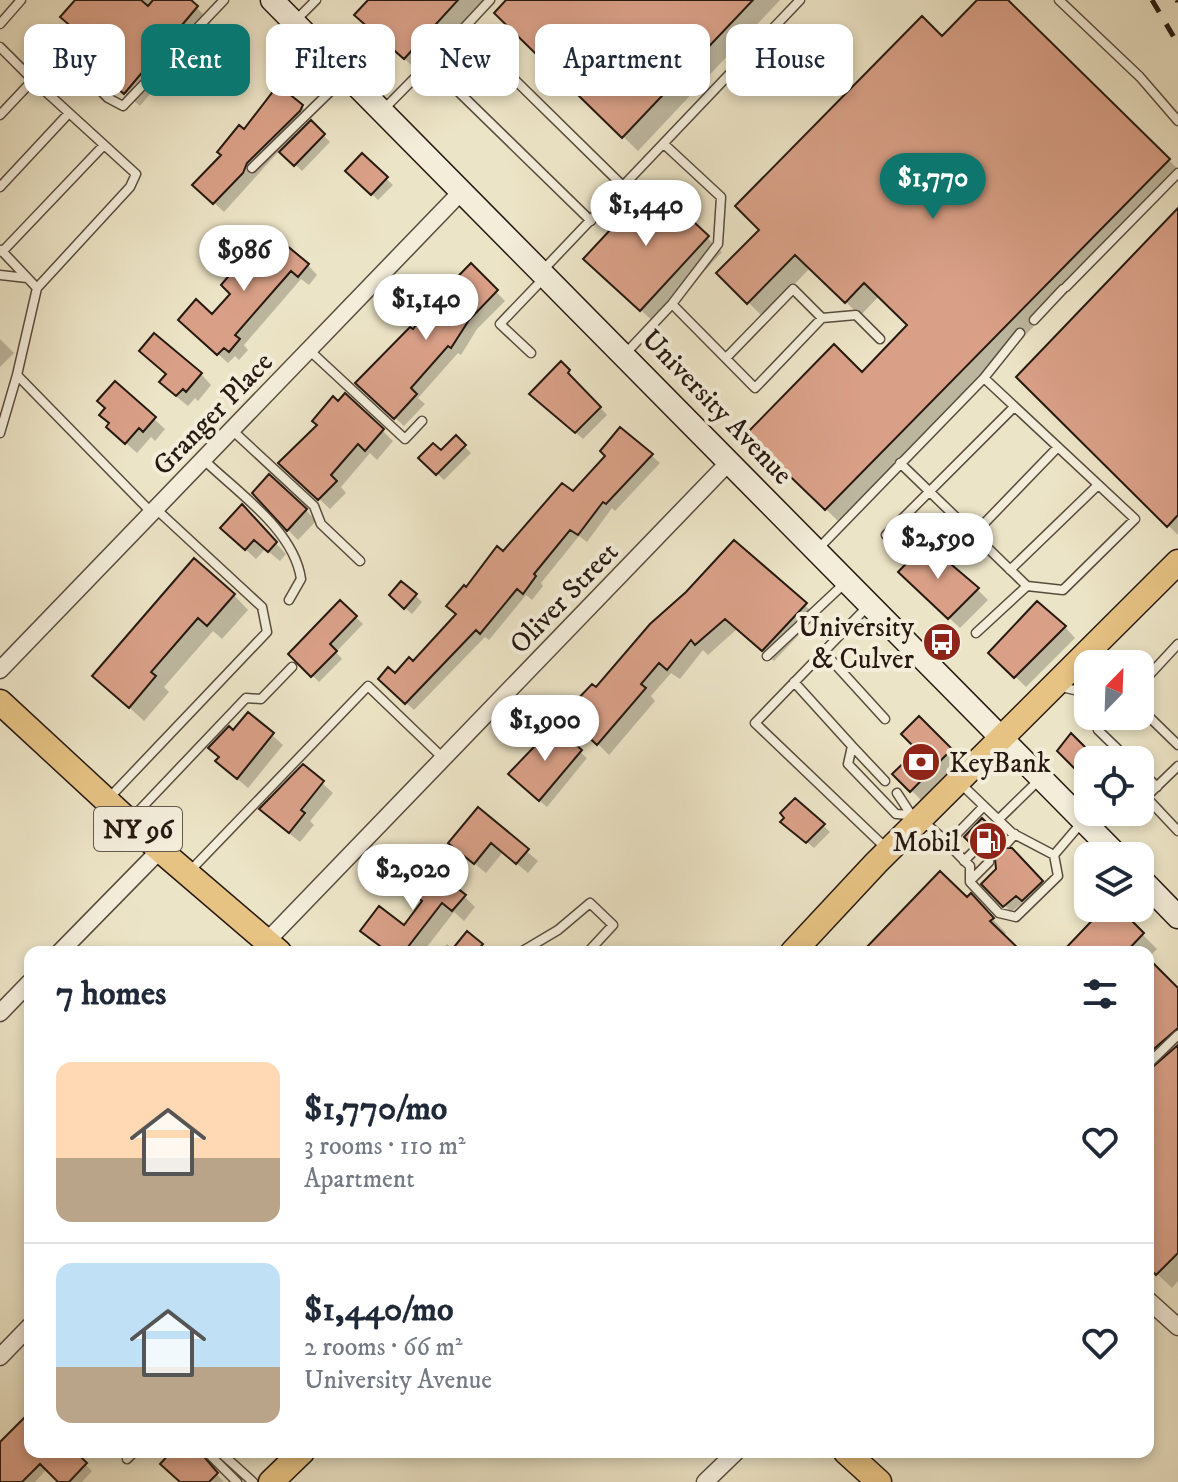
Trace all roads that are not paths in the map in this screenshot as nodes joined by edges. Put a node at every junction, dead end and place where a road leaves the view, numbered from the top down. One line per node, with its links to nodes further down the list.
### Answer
1 (21, 0): 9 (lane)
2 (224, 0): 17 (lane)
3 (272, 0): 8 (main road, University Avenue)
4 (316, 0): 8 (lane)
5 (490, 0): 10 (lane)
6 (800, 0): 26 (lane)
7 (1059, 0): 24 (lane)
8 (294, 22)
9 (0, 24)
10 (468, 24)
11 (0, 47): 12 (lane)
12 (24, 71)
13 (411, 82): 21 (lane)
14 (519, 84): 30 (lane)
15 (24, 90): 23 (lane)
16 (50, 96): 22 (lane)
17 (106, 96)
18 (326, 96): 27 (lane)
19 (366, 96): 21 (main road, University Avenue)
20 (463, 96): 32 (lane)
21 (382, 112): 31 (main road, University Avenue)
22 (69, 113): 25 (lane); 29 (lane)
23 (0, 115)
24 (1178, 121)
25 (104, 145): 33 (lane); 37 (lane)
26 (665, 145): 30 (lane); 38 (lane)
27 (252, 168)
28 (1178, 173): 40 (lane)
29 (0, 187)
30 (624, 187): 32 (lane)
31 (461, 192): 34 (main road, University Avenue); 43 (street, Granger Place)
32 (591, 221): 34 (lane)
33 (1, 251): 36 (lane)
34 (545, 273): 44 (lane); 45 (main road, University Avenue)
35 (0, 275): 36 (lane)
36 (28, 279): 37 (lane)
37 (37, 288): 47 (lane)
38 (672, 304): 45 (lane); 46 (lane)
39 (822, 318): 42 (lane); 46 (lane); 46 (lane)
40 (1034, 320)
41 (1020, 333): 48 (lane)
42 (880, 339)
43 (308, 350): 50 (lane); 51 (street, Granger Place)
44 (531, 353)
45 (625, 354): 55 (main road, University Avenue)
46 (726, 358)
47 (17, 375): 52 (lane); 59 (lane)
48 (984, 378): 49 (lane); 56 (lane)
49 (1014, 407): 53 (lane); 58 (lane)
50 (422, 421)
51 (231, 430): 54 (street, Granger Place); 63 (lane)
52 (0, 433)
53 (1058, 447): 57 (lane); 60 (lane)
54 (203, 459): 59 (street, Granger Place); 68 (lane)
55 (730, 461): 62 (main road, University Avenue); 90 (street, Oliver Street)
56 (900, 463): 58 (lane); 62 (lane)
57 (1098, 485): 65 (lane); 67 (lane)
58 (929, 491): 60 (lane); 61 (lane)
59 (154, 511): 76 (street, Granger Place); 98 (lane)
60 (974, 534): 65 (lane)
61 (886, 535)
62 (816, 550): 66 (main road, University Avenue)
63 (360, 561)
64 (1178, 562): 72 (main road)
65 (1010, 570): 67 (lane)
66 (846, 582): 69 (main road, University Avenue); 74 (lane)
67 (1027, 586): 70 (lane)
68 (289, 600)
69 (869, 605): 73 (lane); 86 (main road, University Avenue)
70 (976, 633)
71 (1178, 644): 77 (lane)
72 (1100, 650)
73 (824, 652): 79 (lane); 83 (lane)
74 (767, 656)
75 (292, 667): 102 (lane)
76 (0, 670)
77 (1154, 670)
78 (1074, 673): 80 (main road)
79 (794, 682): 88 (lane); 114 (lane)
80 (1056, 686): 81 (lane); 86 (main road)
81 (1074, 690)
82 (0, 702): 98 (main road, NY 96)
83 (885, 719)
84 (1154, 722): 87 (lane)
85 (1098, 730): 89 (lane)
86 (1004, 739): 92 (main road, University Avenue); 94 (main road)
87 (1178, 745)
88 (852, 746): 93 (lane); 101 (lane)
89 (1115, 746)
90 (443, 758): 118 (lane); 123 (street, Oliver Street)
91 (1178, 766): 96 (lane)
92 (1042, 778): 100 (main road, University Avenue); 103 (lane)
93 (885, 781)
94 (959, 783): 99 (lane); 101 (main road)
95 (1154, 784): 96 (lane)
96 (1157, 787): 107 (lane)
97 (897, 793): 101 (lane)
98 (107, 801): 102 (main road, NY 96)
99 (984, 806): 103 (lane); 111 (lane)
100 (1074, 811)
101 (915, 817): 111 (lane); 114 (main road)
102 (129, 821): 113 (main road, NY 96)
103 (1000, 821): 106 (lane); 108 (lane)
104 (1078, 826): 115 (lane)
105 (1089, 826): 109 (main road, University Avenue)
106 (994, 830)
107 (1178, 831)
108 (1015, 834): 110 (lane); 115 (lane)
109 (1104, 842)
110 (1007, 843)
111 (947, 844): 116 (lane)
112 (976, 849): 116 (lane)
113 (160, 850): 118 (main road, NY 96); 122 (street)
114 (889, 851): 126 (main road)
115 (1054, 855): 119 (lane)
116 (964, 861): 119 (lane)
117 (989, 862): 119 (lane)
118 (188, 874): 123 (main road, NY 96)
119 (970, 882)
120 (1154, 891): 121 (main road)
121 (1176, 911)
122 (66, 946)
123 (273, 946)
124 (531, 946): 125 (lane)
125 (594, 946)
126 (799, 946)
127 (24, 988): 128 (street)
128 (0, 1013)
129 (1178, 1035): 130 (lane)
130 (1154, 1058)
131 (1154, 1305): 132 (street)
132 (1178, 1327)
133 (24, 1332): 134 (street)
134 (0, 1357)
135 (213, 1458): 140 (lane)
136 (227, 1458): 141 (lane)
137 (296, 1458): 142 (main road)
138 (730, 1458): 143 (street)
139 (853, 1458): 144 (main road)
140 (237, 1482)
141 (253, 1482)
142 (271, 1482)
143 (705, 1482)
144 (879, 1482)

